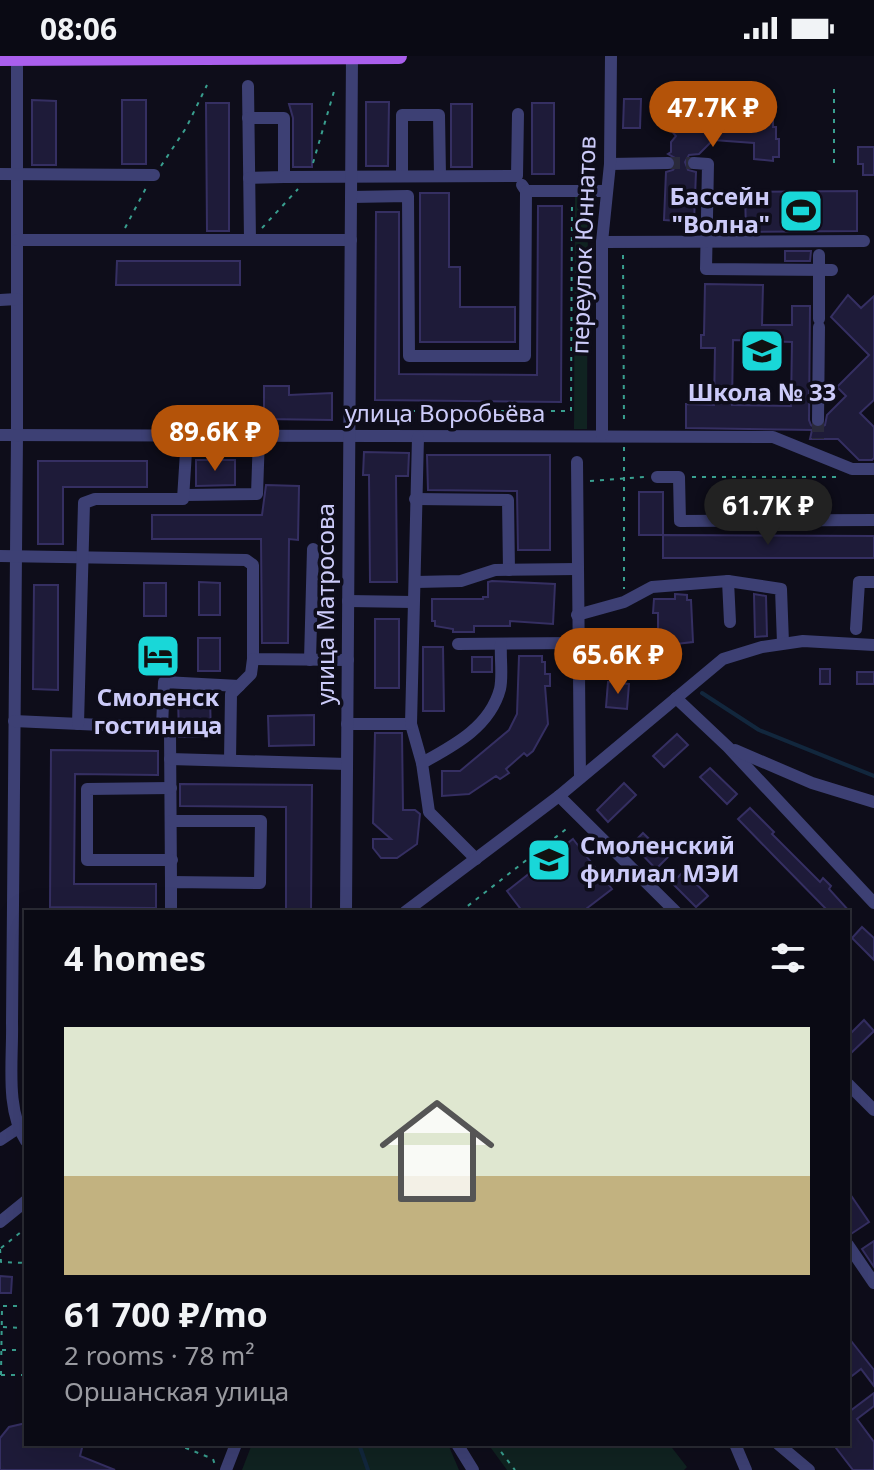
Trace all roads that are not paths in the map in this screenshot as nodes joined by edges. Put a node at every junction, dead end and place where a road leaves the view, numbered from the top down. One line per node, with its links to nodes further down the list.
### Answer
1 (352, 56): 2 (main road); 5 (main road); 20 (street, улица Матросова)
2 (361, 56): 3 (main road)
3 (399, 56)
4 (611, 56): 12 (street, переулок Юннатов)
5 (196, 57): 6 (main road)
6 (11, 58): 14 (street)
7 (248, 86): 9 (street)
8 (518, 114): 18 (street)
9 (248, 118): 19 (street); 21 (street)
10 (668, 163): 12 (street)
11 (694, 163): 30 (street)
12 (610, 164): 23 (street, переулок Юннатов)
13 (0, 174): 14 (street)
14 (17, 174): 15 (street); 25 (street)
15 (154, 175)
16 (402, 176): 17 (street); 17 (street); 20 (street)
17 (440, 176): 18 (street)
18 (517, 176): 22 (street)
19 (284, 177): 20 (street); 21 (street)
20 (351, 177): 24 (street, улица Матросова)
21 (249, 178): 26 (street)
22 (526, 191): 23 (street); 24 (street)
23 (607, 191): 29 (street, переулок Юннатов)
24 (351, 197): 27 (street, улица Матросова)
25 (17, 240): 26 (street); 33 (street)
26 (250, 240): 27 (street)
27 (351, 240): 41 (street, улица Матросова)
28 (864, 241): 30 (street)
29 (602, 242): 30 (street); 37 (street, переулок Юннатов)
30 (707, 242): 32 (street)
31 (819, 255): 32 (street)
32 (825, 270): 35 (street)
33 (17, 299): 34 (street); 38 (street)
34 (0, 300)
35 (818, 420)
36 (0, 435): 38 (street, улица Воробьёва)
37 (602, 435): 42 (street, улица Воробьёва); 44 (street, улица Воробьёва)
38 (17, 436): 39 (street, улица Воробьёва); 53 (street)
39 (187, 436): 40 (street, улица Воробьёва); 48 (street)
40 (259, 436): 41 (street, улица Воробьёва); 48 (street)
41 (350, 436): 42 (street, улица Воробьёва); 60 (street, улица Матросова)
42 (418, 437): 49 (street)
43 (818, 439): 44 (street)
44 (817, 455): 46 (street, улица Воробьёва)
45 (577, 462): 55 (street)
46 (874, 469)
47 (657, 477): 50 (street)
48 (186, 495): 54 (street)
49 (415, 499): 56 (street); 58 (street)
50 (874, 520)
51 (313, 549): 71 (street)
52 (0, 556): 53 (street)
53 (16, 556): 54 (street); 75 (street)
54 (81, 557): 70 (street); 76 (street)
55 (578, 569): 56 (street); 62 (street)
56 (509, 570): 58 (street)
57 (728, 581): 62 (street); 63 (street); 66 (street)
58 (416, 582): 61 (street)
59 (874, 582): 64 (street)
60 (348, 601): 61 (street); 72 (street, улица Матросова)
61 (413, 602): 78 (street)
62 (577, 615): 65 (street)
63 (730, 622)
64 (856, 629)
65 (578, 643): 68 (street); 85 (street)
66 (783, 643): 69 (street); 74 (street)
67 (458, 644): 68 (street)
68 (501, 644): 83 (street)
69 (874, 645)
70 (253, 659): 71 (street); 73 (street)
71 (310, 660): 72 (street)
72 (348, 660): 77 (street, улица Матросова)
73 (239, 686): 79 (street); 82 (street)
74 (676, 698): 80 (street); 85 (street)
75 (14, 721): 76 (street); 89 (street)
76 (78, 724): 79 (street)
77 (347, 724): 78 (street); 84 (street, улица Матросова)
78 (411, 724): 83 (street)
79 (162, 726): 81 (street)
80 (728, 747): 88 (street); 94 (street)
81 (170, 759): 82 (street); 86 (street)
82 (230, 760): 84 (street)
83 (422, 763): 91 (street)
84 (347, 764): 96 (street, улица Матросова)
85 (580, 778): 87 (street)
86 (171, 788): 90 (street); 92 (street)
87 (559, 796): 91 (street); 98 (street)
88 (874, 802)
89 (6, 808): 99 (street)
90 (171, 821): 92 (street); 93 (street)
91 (476, 859): 97 (street)
92 (172, 860): 93 (street)
93 (171, 882): 95 (street)
94 (874, 903)
95 (171, 910)
96 (346, 910)
97 (408, 910)
98 (674, 910)
99 (12, 918): 100 (street); 101 (street)
100 (24, 918)
101 (6, 952): 102 (street)
102 (19, 1049): 104 (street)
103 (850, 1086): 105 (street)
104 (7, 1104): 106 (street)
105 (872, 1104)
106 (18, 1128): 107 (street); 108 (street)
107 (24, 1138)
108 (0, 1140)
109 (24, 1203): 110 (street)
110 (0, 1222)
111 (850, 1248): 112 (street)
112 (874, 1283)
113 (235, 1446): 117 (street)
114 (458, 1446): 118 (street)
115 (736, 1446): 119 (street)
116 (780, 1446): 120 (street)
117 (226, 1470)
118 (473, 1470)
119 (746, 1470)
120 (809, 1470)

